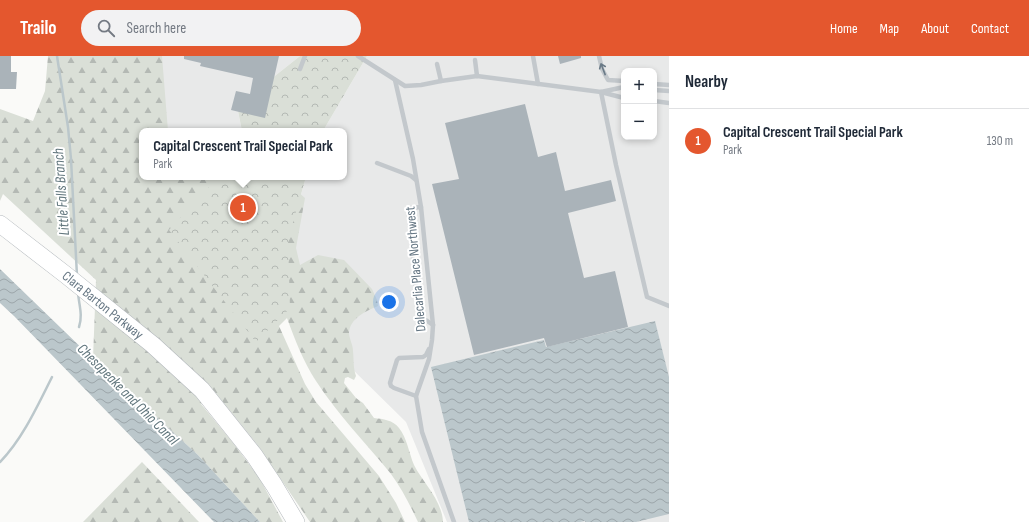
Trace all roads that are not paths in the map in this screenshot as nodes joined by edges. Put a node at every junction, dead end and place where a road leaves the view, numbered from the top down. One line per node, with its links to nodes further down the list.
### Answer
1 (305, 56): 7 (lane)
2 (358, 56): 9 (lane)
3 (533, 56): 12 (lane)
4 (599, 56): 11 (lane, one-way to 4)
5 (475, 60): 8 (lane)
6 (437, 64): 10 (lane)
7 (300, 69)
8 (477, 76): 10 (lane); 12 (lane)
9 (394, 80): 10 (lane); 23 (lane, Dalecarlia Place Northwest)
10 (441, 80)
11 (621, 81)
12 (538, 84): 18 (lane)
13 (657, 84): 14 (lane)
14 (669, 85)
15 (621, 88): 18 (lane)
16 (657, 90): 17 (lane)
17 (669, 91)
18 (601, 92): 19 (lane); 26 (lane)
19 (621, 97)
20 (657, 101): 21 (lane)
21 (669, 103)
22 (377, 163): 23 (lane)
23 (417, 181): 24 (lane, Dalecarlia Place Northwest)
24 (421, 207): 27 (lane, Dalecarlia Place Northwest); 27 (lane)
25 (0, 224): 30 (highway, Clara Barton Parkway)
26 (669, 306)
27 (433, 325): 28 (lane, Dalecarlia Place Northwest)
28 (432, 343): 29 (lane, Dalecarlia Place Northwest); 29 (lane)
29 (416, 396): 31 (lane, Dalecarlia Place Northwest)
30 (296, 522)
31 (454, 522)

